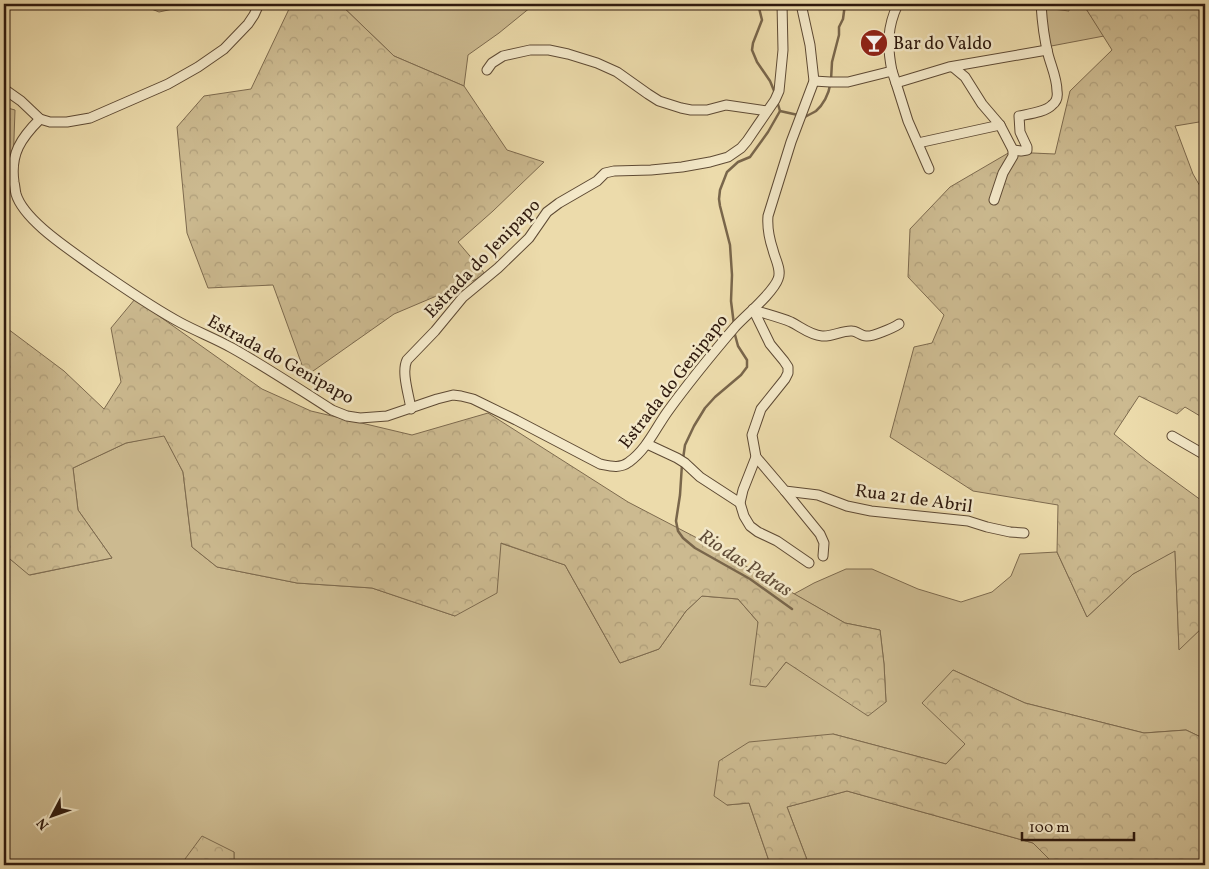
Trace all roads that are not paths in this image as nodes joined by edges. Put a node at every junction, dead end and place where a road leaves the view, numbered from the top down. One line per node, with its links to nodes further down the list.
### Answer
1 (258, 4): 14 (street)
2 (782, 4): 13 (street, Estrada do Jenipapo)
3 (801, 4): 10 (street, Estrada do Genipapo)
4 (898, 4): 9 (street)
5 (1041, 4): 6 (street)
6 (1047, 50): 7 (street); 17 (street)
7 (952, 67): 11 (street); 15 (street)
8 (487, 70): 13 (street)
9 (892, 71): 10 (street); 11 (street)
10 (814, 80): 20 (street, Estrada do Genipapo)
11 (896, 83): 16 (street)
12 (4, 89): 14 (street)
13 (767, 111): 22 (street, Estrada do Jenipapo)
14 (40, 119): 22 (street, Estrada do Genipapo)
15 (1000, 125): 16 (street); 17 (street)
16 (918, 143): 18 (street)
17 (1013, 150): 19 (street)
18 (929, 169)
19 (994, 200)
20 (753, 310): 21 (street); 24 (street, Estrada do Genipapo); 26 (street)
21 (898, 324)
22 (411, 409): 24 (street, Estrada do Genipapo)
23 (1172, 436): 25 (street)
24 (647, 444): 28 (street)
25 (1205, 455)
26 (756, 457): 27 (street); 28 (street)
27 (785, 491): 29 (street, Rua 21 de Abril); 30 (street)
28 (740, 503): 31 (street)
29 (1024, 534)
30 (823, 556)
31 (809, 563)

